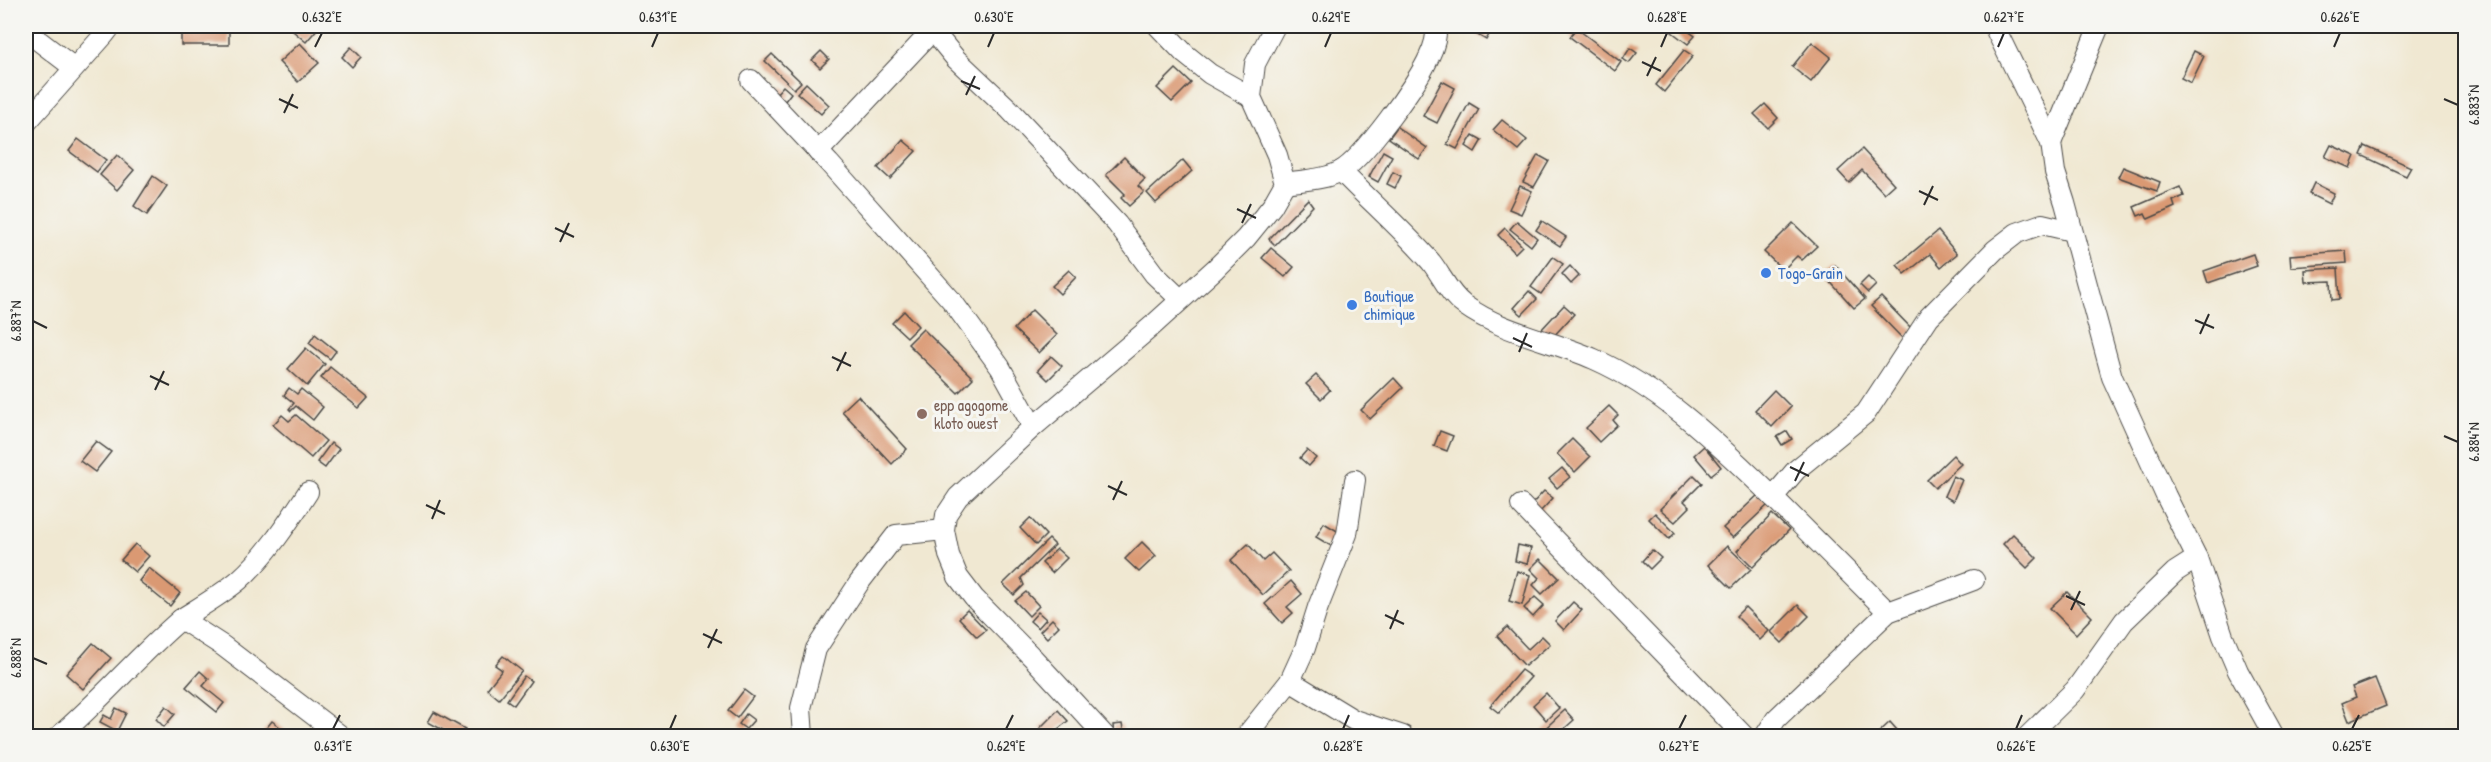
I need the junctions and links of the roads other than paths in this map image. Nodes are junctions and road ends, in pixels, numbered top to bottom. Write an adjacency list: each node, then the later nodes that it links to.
1 (111, 26): 9 (street)
2 (1158, 26): 11 (street)
3 (1275, 26): 11 (street)
4 (1436, 26): 15 (street)
5 (1994, 26): 13 (street)
6 (2099, 26): 13 (street)
7 (931, 27): 14 (street); 18 (street)
8 (26, 32): 9 (street)
9 (73, 68): 12 (street)
10 (751, 80): 14 (street)
11 (1251, 97): 16 (street)
12 (26, 123)
13 (2051, 143): 17 (street)
14 (818, 152): 19 (street)
15 (1341, 171): 16 (street); 22 (street)
16 (1285, 183): 18 (street)
17 (2072, 231): 22 (street); 25 (street)
18 (1180, 299): 19 (street)
19 (1033, 427): 24 (street)
20 (1355, 480): 29 (street)
21 (308, 492): 28 (street)
22 (1773, 497): 27 (street)
23 (1521, 505): 36 (street)
24 (944, 530): 32 (street); 33 (street)
25 (2197, 558): 38 (street); 39 (street)
26 (1974, 580): 27 (street)
27 (1888, 612): 37 (street)
28 (180, 619): 30 (street); 31 (street)
29 (1290, 681): 34 (street); 35 (street)
30 (59, 736)
31 (341, 736)
32 (803, 736)
33 (1105, 736)
34 (1246, 736)
35 (1403, 736)
36 (1744, 736)
37 (1765, 736)
38 (2028, 736)
39 (2274, 736)

